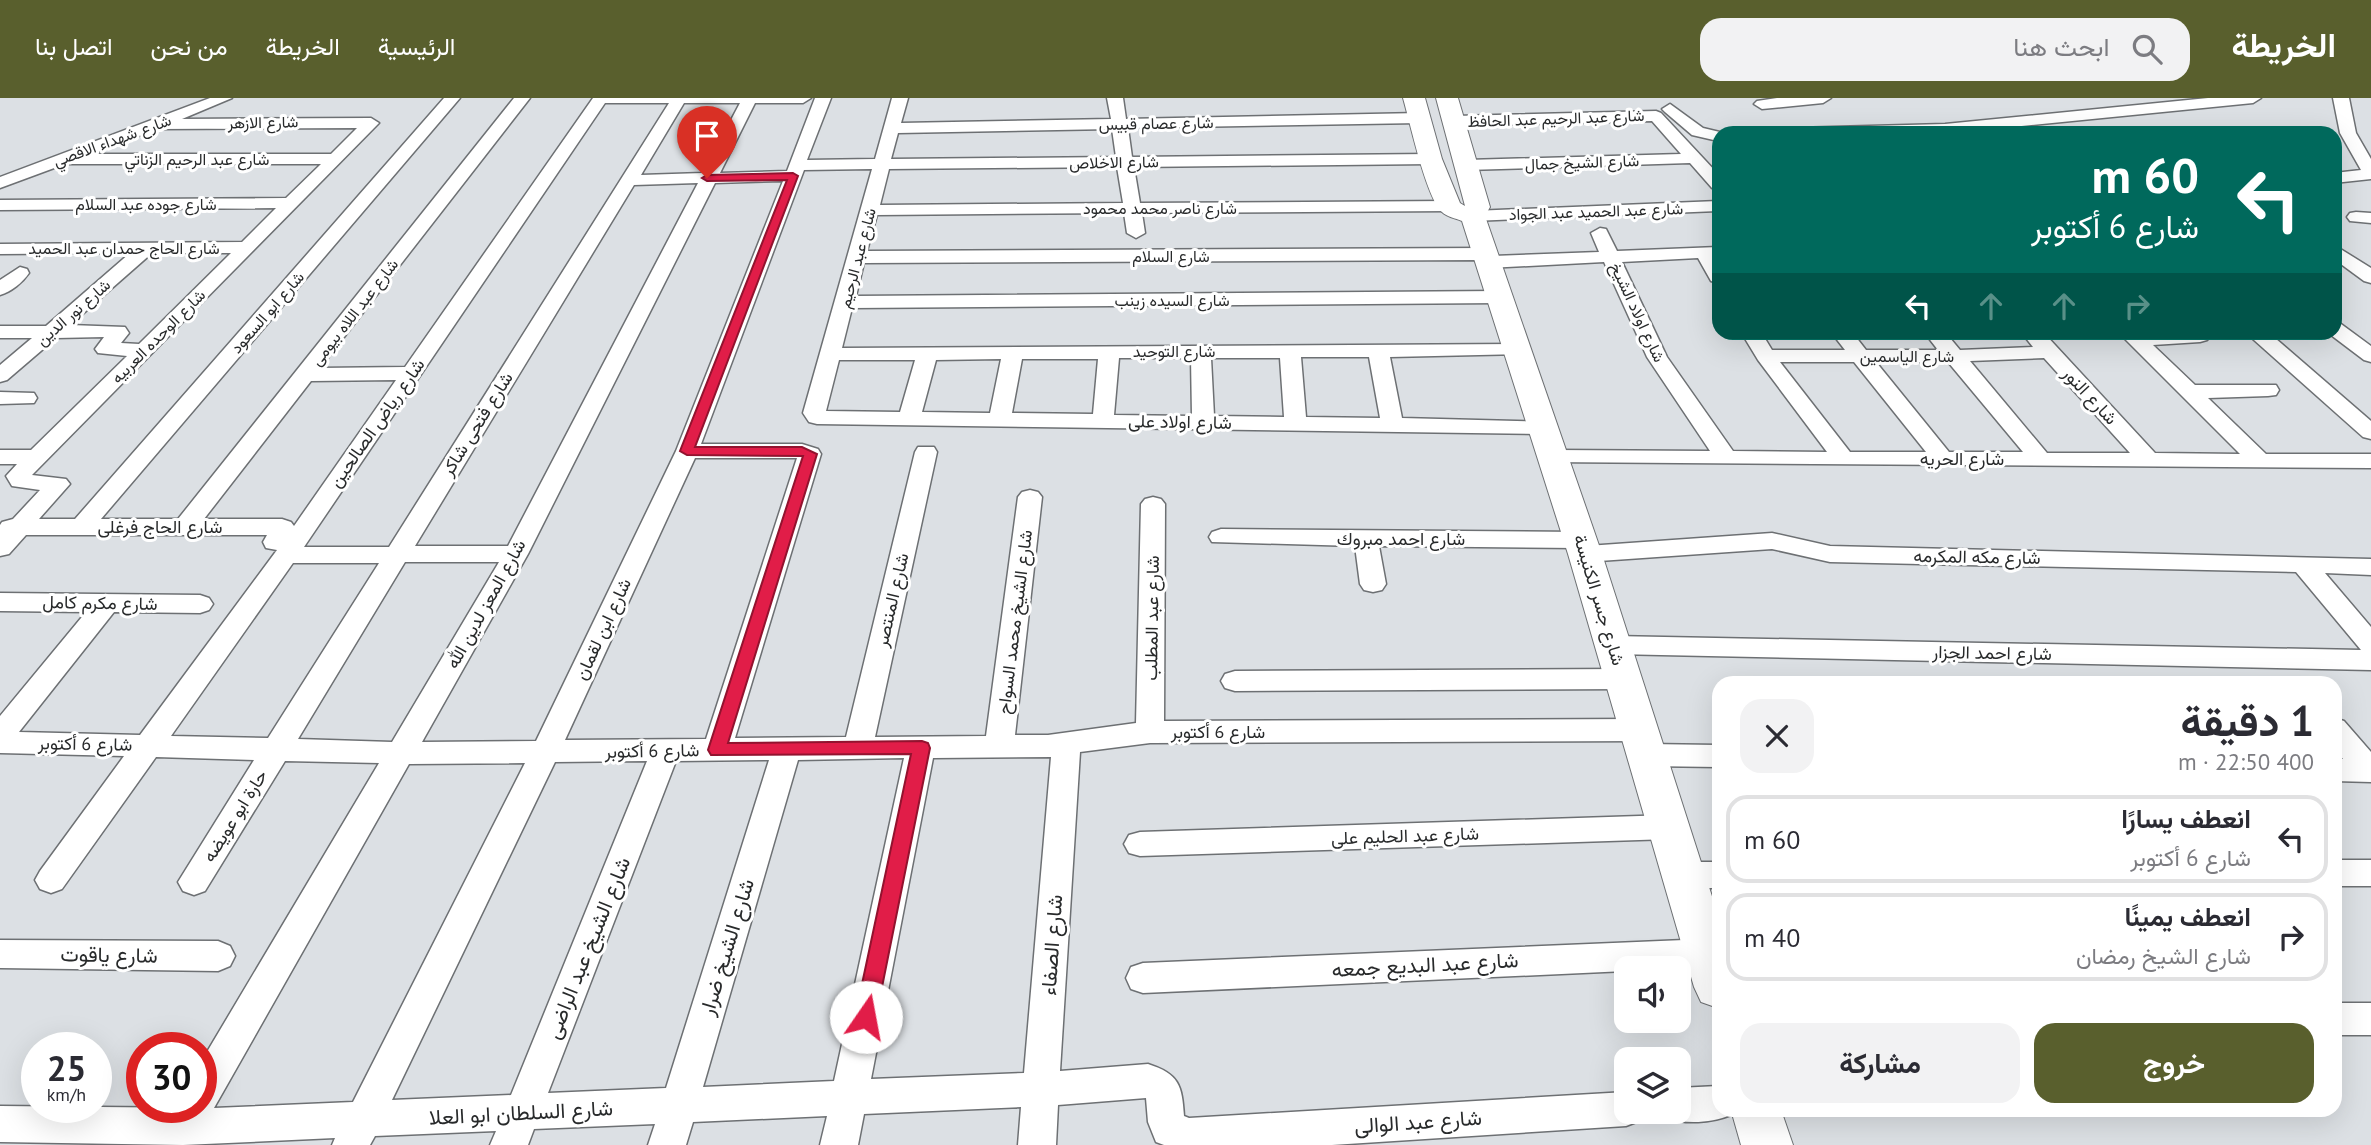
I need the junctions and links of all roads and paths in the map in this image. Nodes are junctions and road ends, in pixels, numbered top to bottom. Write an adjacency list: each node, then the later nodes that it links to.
1 (224, 98): 21 (street, شارع شهداء الاقصي)
2 (452, 98): 117 (street, شارع ابو السعود)
3 (522, 98): 89 (street, شارع عبد اللاه بيومى)
4 (603, 98): 5 (street); 88 (street, شارع رياض الصالحين)
5 (630, 98): 15 (street)
6 (803, 98): 16 (street)
7 (823, 98): 38 (street, شارع ابن لقمان)
8 (901, 98): 26 (street, شارع عبد الرحيم)
9 (1115, 98): 22 (street)
10 (1447, 98): 19 (main road, شارع جسر الكنيسة)
11 (1657, 98): 28 (street)
12 (1823, 98): 17 (street)
13 (2253, 98): 24 (street)
14 (2341, 98): 25 (street)
15 (679, 99): 16 (street); 42 (street, شارع فتحى شاكر)
16 (748, 100): 41 (street, شارع المعز لدين الله)
17 (1758, 101): 23 (street)
18 (1417, 108): 22 (street, شارع عصام قبيس); 31 (main road, شارع جسر الكنيسة)
19 (1455, 121): 34 (main road, شارع جسر الكنيسة); 35 (street, شارع عبد الرحيم عبد الحافظ)
20 (369, 122): 21 (street, شارع الازهر); 30 (street, شارع الوحده العربيه)
21 (157, 124): 29 (street, شارع شهداء الاقصي)
22 (1119, 124): 26 (street, شارع عصام قبيس); 32 (street)
23 (1788, 126)
24 (1975, 126)
25 (2341, 126)
26 (892, 128): 33 (street, شارع عبد الرحيم)
27 (2342, 135): 39 (street)
28 (1712, 136)
29 (60, 159): 30 (street, شارع عبد الرحيم الزناتي); 36 (street, شارع شهداء الاقصي)
30 (335, 159): 44 (street, شارع الوحده العربيه)
31 (1432, 159): 32 (street, شارع الاخلاص); 49 (main road, شارع جسر الكنيسة)
32 (1125, 162): 33 (street, شارع الاخلاص); 47 (street)
33 (883, 164): 38 (street, شارع الاخلاص); 48 (street, شارع عبد الرحيم)
34 (1467, 165): 35 (street, شارع الشيخ جمال); 49 (main road, شارع جسر الكنيسة)
35 (1707, 166)
36 (32, 170): 37 (street); 43 (street, شارع شهداء الاقصي)
37 (0, 171)
38 (795, 171): 41 (street, شارع الاخلاص); 104 (street, شارع ابن لقمان)
39 (2371, 173): 40 (street)
40 (2342, 176)
41 (707, 178): 42 (street, شارع الاخلاص); 125 (street, شارع المعز لدين الله)
42 (627, 180): 126 (street, شارع فتحى شاكر)
43 (0, 183)
44 (292, 203): 45 (street, شارع جوده عبد السلام); 53 (street, شارع الوحده العربيه)
45 (0, 205)
46 (1712, 206): 49 (street, شارع عبد الحميد عبد الجواد)
47 (1132, 208): 48 (street, شارع ناصر محمد محمود); 49 (street, شارع ناصر محمد محمود); 50 (street)
48 (871, 209): 58 (street, شارع عبد الرحيم)
49 (1461, 211): 59 (main road, شارع جسر الكنيسة)
50 (1136, 233)
51 (1600, 233): 56 (street, شارع اولاد الشيخ)
52 (147, 247): 53 (street, شارع الحاج حمدان عبد الحميد); 54 (street, شارع الحاج حمدان عبد الحميد); 65 (street, شارع نور الدين)
53 (248, 247): 75 (street, شارع الوحده العربيه)
54 (0, 249)
55 (1711, 252): 56 (street, شارع السلام)
56 (1612, 256): 59 (street, شارع السلام); 108 (street, شارع اولاد الشيخ)
57 (2342, 256): 61 (street)
58 (858, 257): 59 (street, شارع السلام); 64 (street, شارع عبد الرحيم)
59 (1486, 258): 63 (main road, شارع جسر الكنيسة)
60 (20, 273): 62 (street)
61 (2371, 277)
62 (0, 289)
63 (1499, 297): 64 (street, شارع السيده زينب); 74 (main road, شارع جسر الكنيسة)
64 (845, 302): 83 (street, شارع عبد الرحيم)
65 (51, 331): 66 (street); 75 (street); 90 (street, شارع نور الدين)
66 (0, 332)
67 (2342, 334): 87 (street)
68 (1756, 340): 84 (street)
69 (1847, 340): 85 (street)
70 (1940, 340): 86 (street)
71 (2038, 340): 81 (street, شارع النور)
72 (2136, 340): 92 (street)
73 (2264, 340): 102 (street)
74 (1517, 349): 76 (street, شارع التوحيد); 103 (main road, شارع جسر الكنيسة)
75 (145, 350): 107 (street, شارع الوحده العربيه)
76 (1378, 350): 78 (street, شارع التوحيد); 101 (street)
77 (1201, 351): 78 (street, شارع التوحيد); 80 (street, شارع التوحيد); 99 (street)
78 (1290, 351): 100 (street)
79 (1013, 352): 80 (street, شارع التوحيد); 82 (street, شارع التوحيد); 97 (street)
80 (1109, 352): 98 (street)
81 (2049, 352): 86 (street, شارع الياسمين); 112 (street, شارع النور)
82 (927, 353): 83 (street, شارع التوحيد); 96 (street)
83 (832, 354): 95 (street, شارع عبد الرحيم)
84 (1765, 356): 85 (street, شارع الياسمين); 109 (street)
85 (1860, 356): 86 (street, شارع الياسمين); 110 (street)
86 (1953, 356): 111 (street)
87 (2371, 356)
88 (411, 373): 89 (street); 124 (street, شارع رياض الصالحين)
89 (305, 374): 119 (street, شارع عبد اللاه بيومى)
90 (0, 376)
91 (2269, 390): 92 (street)
92 (2190, 393): 113 (street)
93 (0, 398): 94 (street)
94 (26, 398)
95 (817, 417): 96 (street, شارع اولاد على)
96 (909, 419): 97 (street, شارع اولاد على)
97 (1000, 420): 98 (street, شارع اولاد على)
98 (1103, 421): 99 (street, شارع اولاد على)
99 (1203, 423): 100 (street, شارع اولاد على)
100 (1296, 424): 101 (street, شارع اولاد على)
101 (1392, 425): 103 (street, شارع اولاد على)
102 (2371, 432)
103 (1549, 442): 108 (street, شارع الحريه); 122 (main road, شارع جسر الكنيسة)
104 (687, 451): 153 (street); 154 (street, شارع ابن لقمان)
105 (926, 452): 148 (street, شارع المنتصر)
106 (0, 457): 107 (street)
107 (37, 457): 118 (street, شارع الوحده العربيه)
108 (1726, 458): 109 (street, شارع الحريه)
109 (1844, 459): 110 (street, شارع الحريه)
110 (1943, 459): 111 (street, شارع الحريه)
111 (2041, 460): 112 (street, شارع الحريه)
112 (2150, 460): 113 (street, شارع الحريه)
113 (2261, 461): 114 (street, شارع الحريه)
114 (2371, 461)
115 (1031, 497): 147 (street, شارع الشيخ محمد السواح)
116 (1153, 504): 140 (street, شارع عبد المطلب)
117 (82, 526): 118 (street, شارع الحاج فرغلى); 119 (street, شارع الحاج فرغلى)
118 (10, 527): 123 (street)
119 (185, 527): 124 (street, شارع الحاج فرغلى)
120 (1222, 537): 121 (street, شارع احمد مبروك)
121 (1366, 539): 122 (street, شارع احمد مبروك); 129 (street)
122 (1583, 547): 127 (street, شارع مكه المكرمه); 133 (main road, شارع جسر الكنيسة)
123 (0, 548)
124 (291, 549): 126 (street); 146 (street, شارع رياض الصالحين)
125 (516, 554): 126 (street); 155 (street, شارع المعز لدين الله)
126 (396, 555): 150 (street, شارع فتحى شاكر)
127 (2303, 564): 128 (street, شارع مكه المكرمه); 134 (street)
128 (2371, 568)
129 (1373, 584)
130 (0, 602): 131 (street, شارع مكرم كامل)
131 (107, 603): 132 (street, شارع مكرم كامل); 141 (street)
132 (200, 604)
133 (1613, 645): 135 (street, شارع احمد الجزار); 138 (main road, شارع جسر الكنيسة)
134 (2371, 645)
135 (2278, 659): 136 (street, شارع احمد الجزار); 137 (street)
136 (2371, 660)
137 (2293, 676)
138 (1624, 679): 139 (street); 144 (main road, شارع جسر الكنيسة)
139 (1235, 681)
140 (1150, 732): 144 (street, شارع 6 أكتوبر); 145 (street, شارع 6 أكتوبر)
141 (0, 736)
142 (2342, 738): 158 (street)
143 (0, 742): 146 (street, شارع 6 أكتوبر)
144 (1643, 742): 156 (street, شارع 6 أكتوبر); 159 (main road, شارع جسر الكنيسة)
145 (1066, 744): 147 (street, شارع 6 أكتوبر); 174 (street, شارع الصفاء)
146 (149, 745): 150 (street, شارع 6 أكتوبر); 164 (street, شارع رياض الصالحين)
147 (999, 747): 149 (street, شارع 6 أكتوبر)
148 (858, 748): 149 (street, شارع 6 أكتوبر); 151 (street, شارع 6 أكتوبر)
149 (922, 748): 175 (street)
150 (276, 749): 155 (street, شارع 6 أكتوبر); 165 (street, حارة ابو عويضه)
151 (787, 749): 153 (street, شارع 6 أكتوبر); 178 (street, شارع الشيخ ضرار)
152 (666, 750): 153 (street, شارع 6 أكتوبر); 154 (street, شارع 6 أكتوبر); 184 (street, شارع الشيخ عبد الراضى)
153 (717, 750)
154 (545, 752): 155 (street, شارع 6 أكتوبر); 185 (street, شارع ابن لقمان)
155 (401, 753): 173 (street, شارع المعز لدين الله)
156 (1712, 755)
157 (2342, 770): 158 (street)
158 (2370, 771)
159 (1670, 827): 160 (street, شارع عبد الحليم على); 163 (main road, شارع جسر الكنيسة)
160 (1140, 844)
161 (2342, 873): 162 (street)
162 (2371, 873)
163 (1701, 875): 166 (main road, شارع جسر الكنيسة)
164 (51, 880)
165 (194, 882)
166 (1708, 953): 169 (main road, شارع جسر الكنيسة); 170 (street, شارع عبد البديع جمعه)
167 (0, 954): 168 (street, شارع ياقوت)
168 (218, 956)
169 (1712, 967)
170 (1143, 978)
171 (2342, 1019): 172 (street)
172 (2371, 1019)
173 (217, 1069)
174 (1041, 1089): 175 (street, شارع السلطان ابو العلا); 179 (street, شارع عبد الوالى); 188 (street, شارع الصفاء)
175 (849, 1098): 178 (street, شارع السلطان ابو العلا); 187 (street)
176 (1712, 1103): 177 (street)
177 (1691, 1104)
178 (679, 1106): 184 (street, شارع السلطان ابو العلا); 186 (street, شارع الشيخ ضرار)
179 (1614, 1110)
180 (1758, 1117): 189 (main road)
181 (126, 1121): 183 (street, شارع السلطان ابو العلا)
182 (217, 1121): 185 (street, شارع السلطان ابو العلا)
183 (0, 1124)
184 (516, 1129): 185 (street, شارع السلطان ابو العلا)
185 (357, 1132)
186 (667, 1145)
187 (839, 1145)
188 (1037, 1145)
189 (1767, 1145)

